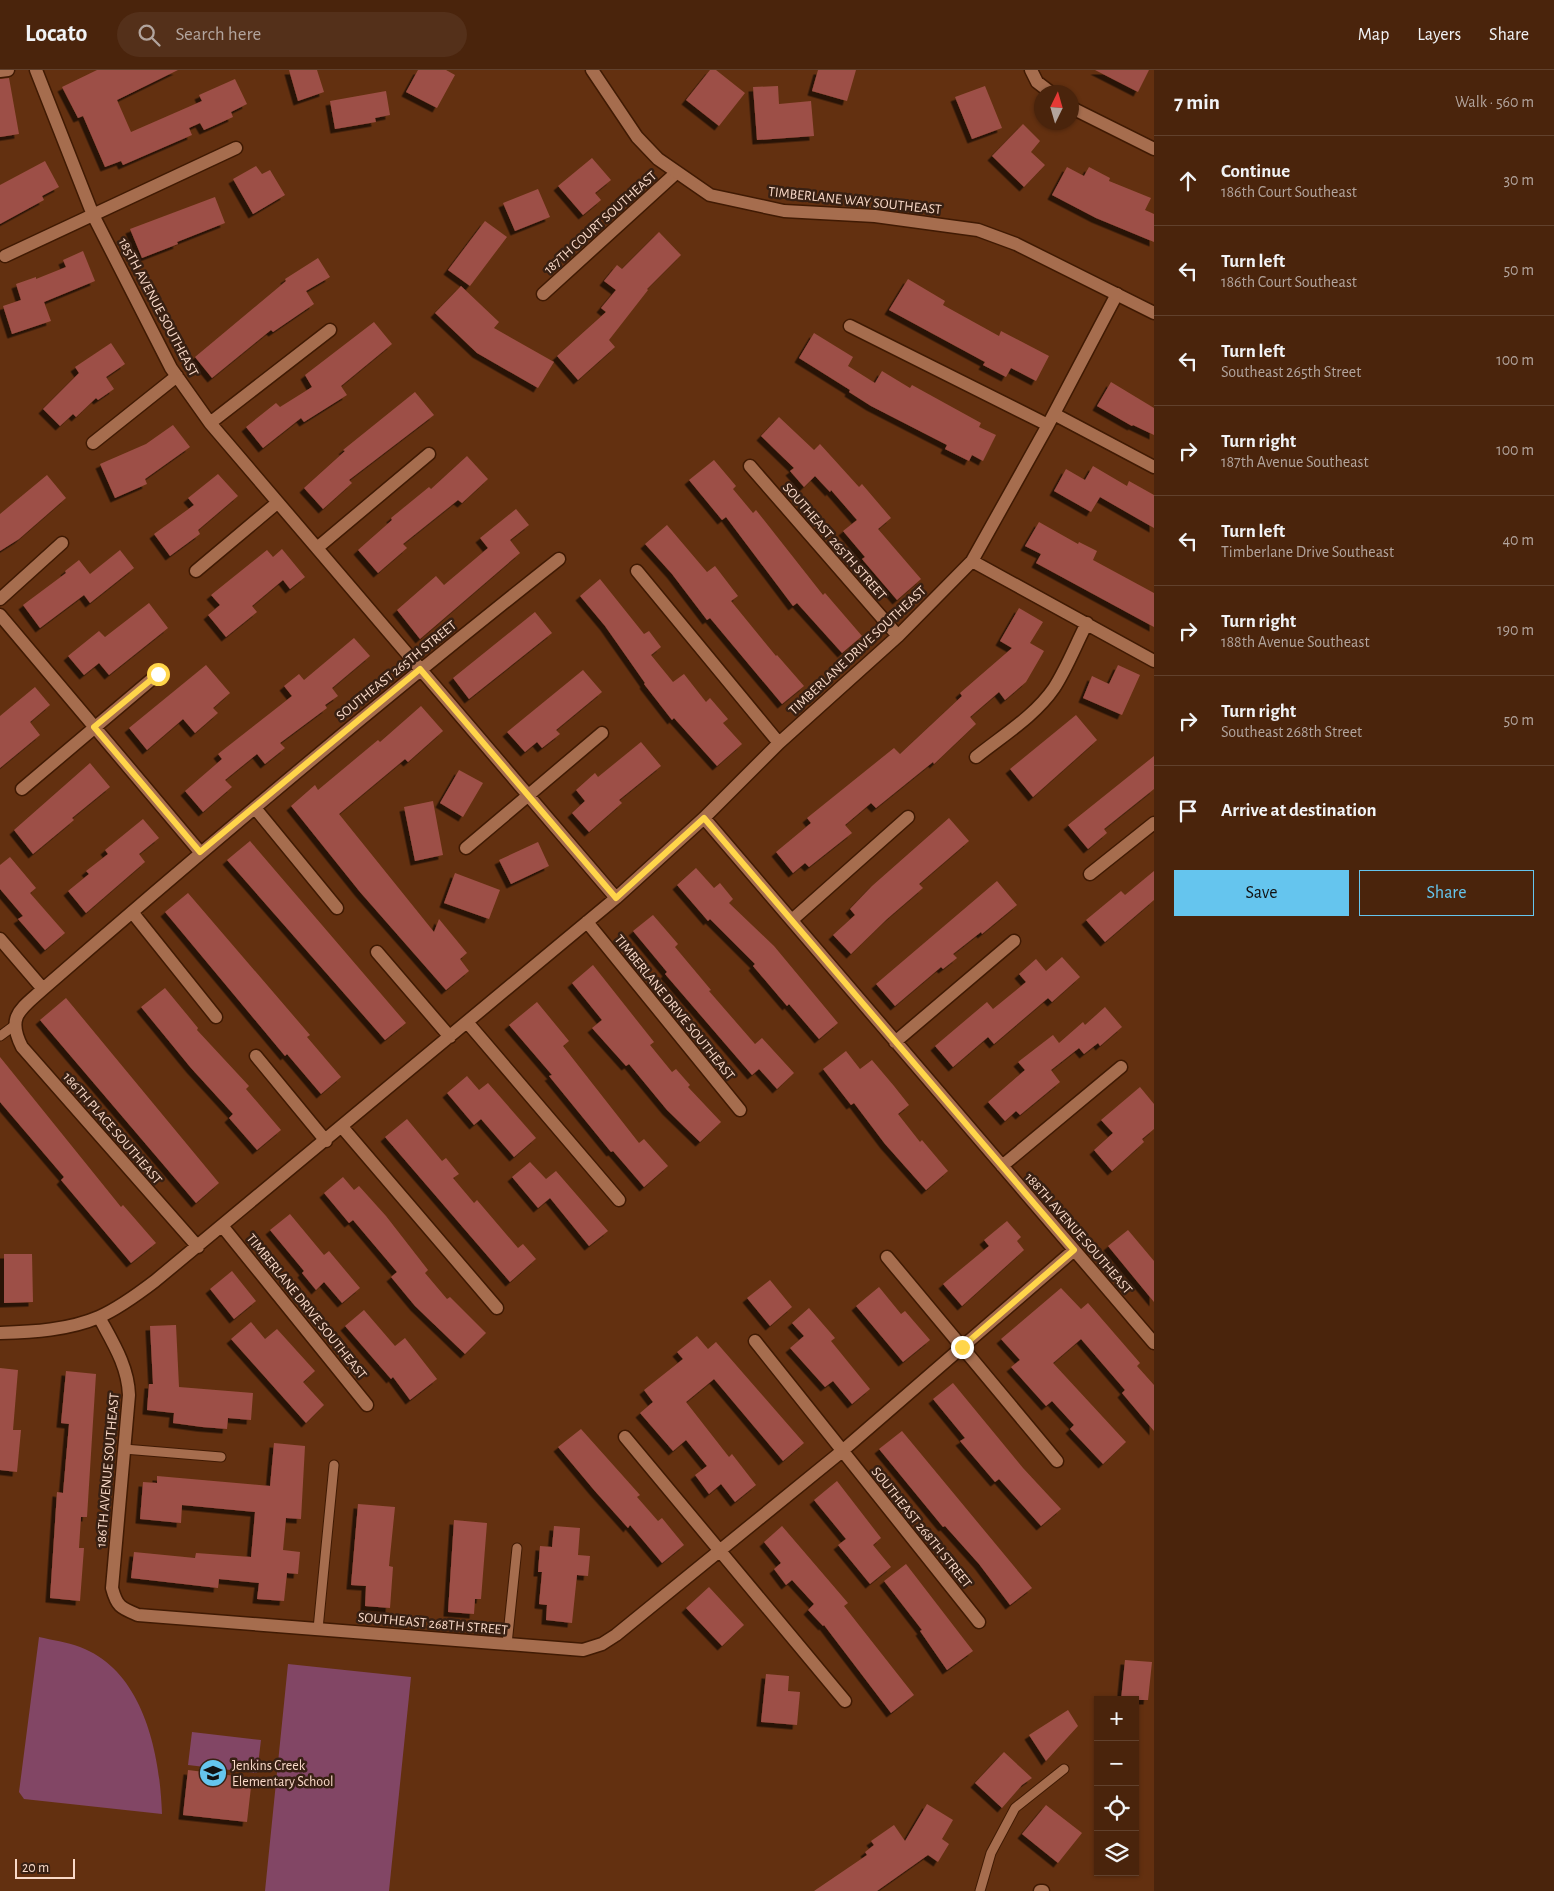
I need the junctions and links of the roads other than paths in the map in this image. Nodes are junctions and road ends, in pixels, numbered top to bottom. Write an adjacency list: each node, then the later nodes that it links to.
1 (8, 70): 5 (street)
2 (36, 70): 11 (street, 185TH AVENUE SOUTHEAST)
3 (592, 70): 10 (street, TIMBERLANE WAY SOUTHEAST)
4 (1031, 70): 6 (street)
5 (0, 71)
6 (1041, 85)
7 (1079, 112): 9 (street)
8 (236, 148): 11 (street)
9 (1154, 149)
10 (676, 173): 13 (street, 187TH COURT SOUTHEAST); 14 (street, TIMBERLANE WAY SOUTHEAST)
11 (93, 216): 12 (street); 18 (street, 185TH AVENUE SOUTHEAST)
12 (5, 256)
13 (544, 294)
14 (1117, 294): 15 (street, TIMBERLANE WAY SOUTHEAST); 19 (street, TIMBERLANE DRIVE SOUTHEAST)
15 (1154, 313)
16 (850, 326): 19 (street)
17 (330, 330): 20 (street)
18 (177, 376): 20 (street, 185TH AVENUE SOUTHEAST); 21 (street)
19 (1051, 420): 24 (street); 29 (street, TIMBERLANE DRIVE SOUTHEAST)
20 (210, 423): 25 (street, 185TH AVENUE SOUTHEAST)
21 (94, 443)
22 (429, 454): 27 (street)
23 (750, 466): 35 (street, SOUTHEAST 265TH STREET)
24 (1154, 467)
25 (278, 503): 27 (street, 185TH AVENUE SOUTHEAST); 30 (street)
26 (62, 543): 32 (street)
27 (317, 548): 37 (street, 185TH AVENUE SOUTHEAST)
28 (559, 559): 37 (street, SOUTHEAST 265TH STREET)
29 (972, 561): 34 (street); 35 (street, TIMBERLANE DRIVE SOUTHEAST)
30 (196, 571)
31 (637, 571): 41 (street)
32 (0, 599)
33 (0, 615): 39 (street)
34 (1087, 623): 36 (street); 42 (street)
35 (898, 636): 41 (street, TIMBERLANE DRIVE SOUTHEAST)
36 (1154, 661)
37 (420, 669): 44 (street, 185TH AVENUE SOUTHEAST); 45 (street, SOUTHEAST 265TH STREET)
38 (158, 674): 39 (street)
39 (94, 727): 43 (street); 50 (street)
40 (602, 733): 44 (street)
41 (779, 743): 47 (street, TIMBERLANE DRIVE SOUTHEAST)
42 (976, 757)
43 (22, 789)
44 (528, 796): 49 (street); 52 (street, 185TH AVENUE SOUTHEAST)
45 (255, 808): 50 (street, SOUTHEAST 265TH STREET); 53 (street)
46 (908, 817): 55 (street)
47 (704, 818): 52 (street, TIMBERLANE DRIVE SOUTHEAST); 55 (street, 188TH AVENUE SOUTHEAST)
48 (1154, 823): 51 (street)
49 (466, 848)
50 (200, 852): 54 (street, SOUTHEAST 265TH STREET)
51 (1090, 874)
52 (616, 898): 56 (street, TIMBERLANE DRIVE SOUTHEAST)
53 (337, 908)
54 (132, 912): 60 (street, SOUTHEAST 265TH STREET); 61 (street)
55 (792, 920): 66 (street, 188TH AVENUE SOUTHEAST)
56 (588, 922): 62 (street, TIMBERLANE DRIVE SOUTHEAST); 69 (street, TIMBERLANE DRIVE SOUTHEAST)
57 (0, 939): 60 (street)
58 (1014, 941): 66 (street)
59 (377, 952): 65 (street)
60 (43, 989): 63 (street, SOUTHEAST 265TH STREET)
61 (216, 1017)
62 (467, 1022): 65 (street, TIMBERLANE DRIVE SOUTHEAST); 73 (street)
63 (15, 1024): 64 (lane); 75 (street, 186TH PLACE SOUTHEAST)
64 (0, 1036)
65 (450, 1037): 70 (street, TIMBERLANE DRIVE SOUTHEAST)
66 (895, 1042): 72 (street, 188TH AVENUE SOUTHEAST)
67 (256, 1056): 71 (street)
68 (1121, 1067): 72 (street)
69 (740, 1110)
70 (342, 1128): 71 (street, TIMBERLANE DRIVE SOUTHEAST); 78 (street)
71 (326, 1141): 74 (street, TIMBERLANE DRIVE SOUTHEAST)
72 (1002, 1166): 76 (street, 188TH AVENUE SOUTHEAST)
73 (618, 1200)
74 (222, 1227): 75 (street, TIMBERLANE DRIVE SOUTHEAST); 84 (street, TIMBERLANE DRIVE SOUTHEAST)
75 (198, 1247): 79 (street, TIMBERLANE DRIVE SOUTHEAST)
76 (1074, 1250): 82 (street, 188TH AVENUE SOUTHEAST); 83 (street, SOUTHEAST 268TH STREET)
77 (887, 1258): 83 (street)
78 (497, 1308)
79 (100, 1317): 80 (street, TIMBERLANE DRIVE SOUTHEAST); 86 (street, 186TH AVENUE SOUTHEAST)
80 (0, 1333)
81 (755, 1341): 87 (street, SOUTHEAST 268TH STREET)
82 (1154, 1343)
83 (962, 1347): 87 (street, SOUTHEAST 268TH STREET); 89 (street)
84 (367, 1405)
85 (625, 1438): 92 (street)
86 (124, 1449): 88 (lane); 93 (street, 186TH AVENUE SOUTHEAST)
87 (841, 1452): 92 (street, SOUTHEAST 268TH STREET); 94 (street, SOUTHEAST 268TH STREET)
88 (221, 1457)
89 (1057, 1461)
90 (334, 1465): 95 (lane)
91 (517, 1548): 96 (lane)
92 (719, 1550): 96 (street, SOUTHEAST 268TH STREET); 97 (street)
93 (115, 1602): 95 (street, SOUTHEAST 268TH STREET)
94 (979, 1622)
95 (318, 1629): 96 (street, SOUTHEAST 268TH STREET)
96 (507, 1644)
97 (845, 1701)
98 (1064, 1769): 99 (lane)
99 (980, 1891)

